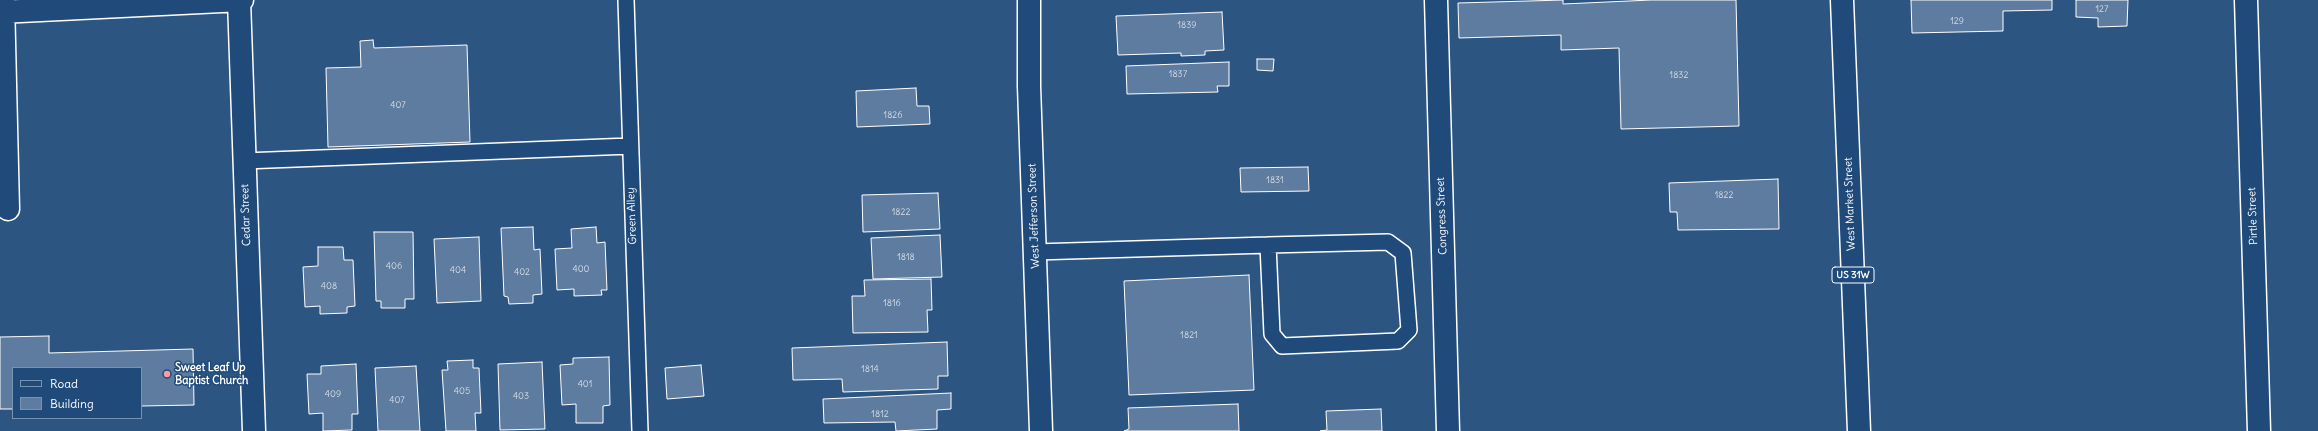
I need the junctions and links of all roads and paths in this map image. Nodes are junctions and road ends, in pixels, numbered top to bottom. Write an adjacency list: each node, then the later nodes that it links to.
1 (239, 0): 2 (street); 8 (street); 10 (street, Cedar Street)
2 (242, 0)
3 (626, 0): 9 (lane, Green Alley)
4 (1029, 0): 13 (street, West Jefferson Street)
5 (1436, 0): 17 (street, Congress Street)
6 (1842, 0): 18 (street, West Market Street / US 31W)
7 (2246, 0): 19 (street, Pirtle Street)
8 (2, 8): 11 (street)
9 (630, 146): 10 (lane); 15 (lane, Green Alley)
10 (244, 161): 14 (street, Cedar Street)
11 (8, 210)
12 (1268, 245): 12 (lane); 13 (lane)
13 (1035, 252): 16 (street, West Jefferson Street)
14 (254, 431)
15 (640, 431)
16 (1041, 431)
17 (1448, 431)
18 (1859, 431)
19 (2259, 431)

